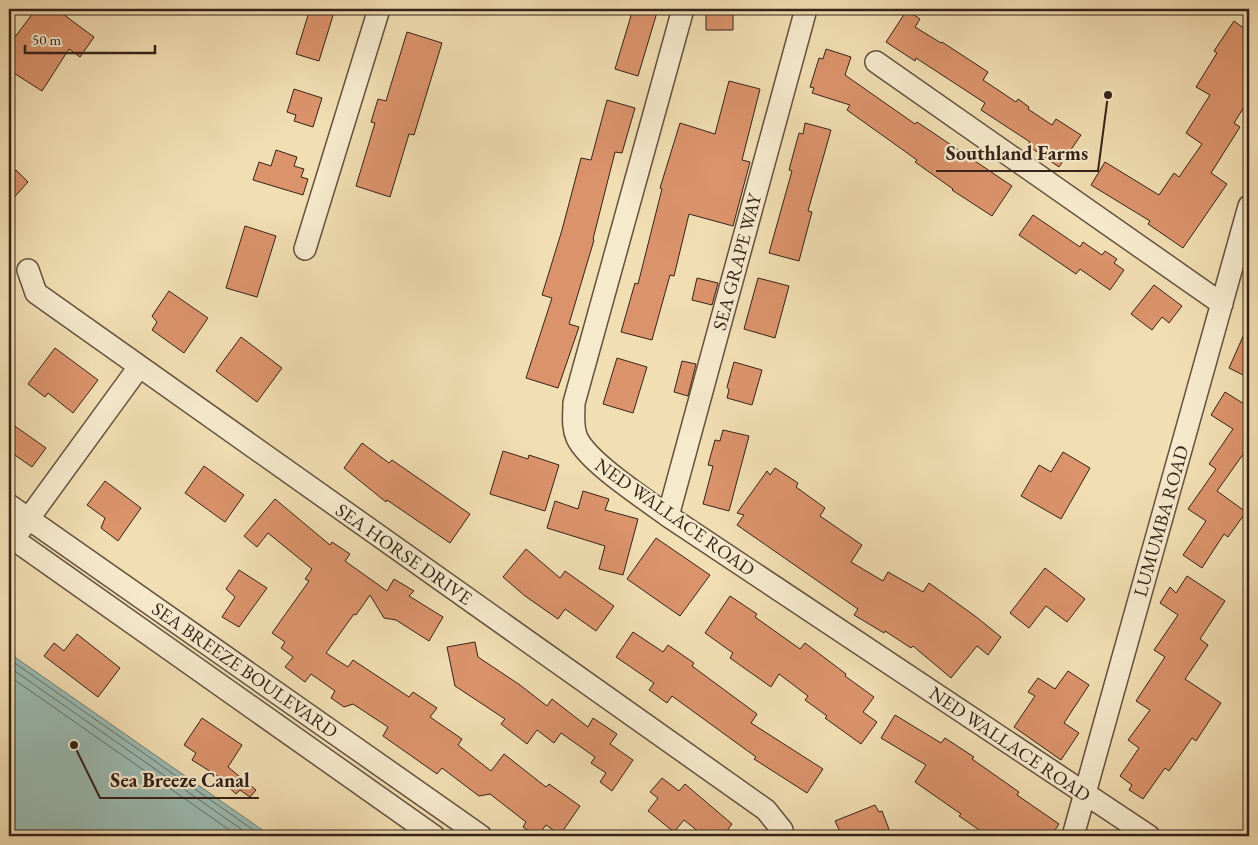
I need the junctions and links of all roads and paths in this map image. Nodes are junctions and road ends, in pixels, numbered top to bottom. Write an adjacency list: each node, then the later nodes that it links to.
1 (379, 9): 6 (street)
2 (682, 9): 11 (street, NED WALLACE ROAD)
3 (806, 9): 11 (street, SEA GRAPE WAY)
4 (876, 62): 8 (street)
5 (1249, 206): 8 (street, LUMUMBA ROAD)
6 (306, 249)
7 (28, 270): 9 (street, SEA HORSE DRIVE)
8 (1222, 304): 14 (street, LUMUMBA ROAD)
9 (139, 367): 12 (street); 17 (street, SEA HORSE DRIVE)
10 (9, 505): 12 (street, SEA BREEZE BOULEVARD)
11 (668, 516): 14 (street, NED WALLACE ROAD)
12 (28, 518): 13 (street); 16 (street, SEA BREEZE BOULEVARD)
13 (11, 538): 15 (street, SEA BREEZE BOULEVARD)
14 (1085, 794): 18 (street, LUMUMBA ROAD); 19 (street, NED WALLACE ROAD)
15 (434, 836)
16 (481, 836)
17 (783, 836)
18 (1073, 836)
19 (1149, 836)

